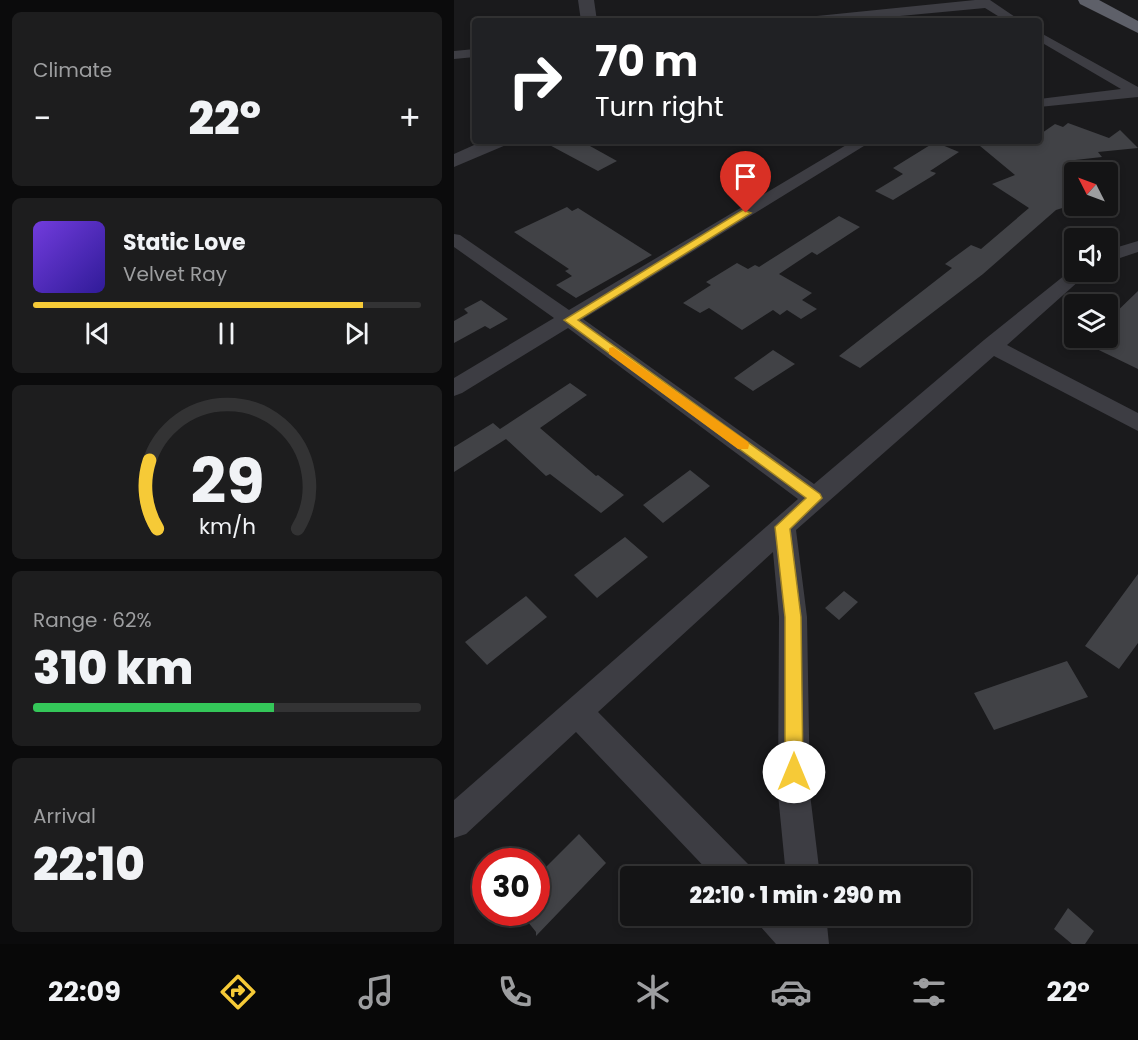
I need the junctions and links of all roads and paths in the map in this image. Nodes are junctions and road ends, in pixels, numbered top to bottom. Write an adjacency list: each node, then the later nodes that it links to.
1 (586, 0): 4 (street)
2 (1086, 0): 7 (highway)
3 (984, 2): 5 (street); 6 (street)
4 (589, 18)
5 (835, 18)
6 (1010, 18)
7 (1138, 28)
8 (1042, 38): 11 (street)
9 (472, 53): 10 (street)
10 (454, 55)
11 (1137, 93): 12 (street)
12 (1042, 103)
13 (492, 144): 15 (street)
14 (859, 144): 20 (street)
15 (454, 161)
16 (454, 239): 20 (street)
17 (1138, 246): 18 (street)
18 (1118, 253)
19 (1067, 282): 21 (street)
20 (570, 320): 22 (street); 24 (street)
21 (991, 345): 23 (street); 24 (street)
22 (454, 388)
23 (1138, 423)
24 (815, 498): 25 (street)
25 (783, 527): 26 (street); 29 (street)
26 (577, 712): 27 (street); 28 (street)
27 (454, 822)
28 (726, 866)
29 (802, 866)
30 (784, 926): 32 (street)
31 (809, 926): 33 (street)
32 (801, 944)
33 (811, 944)

